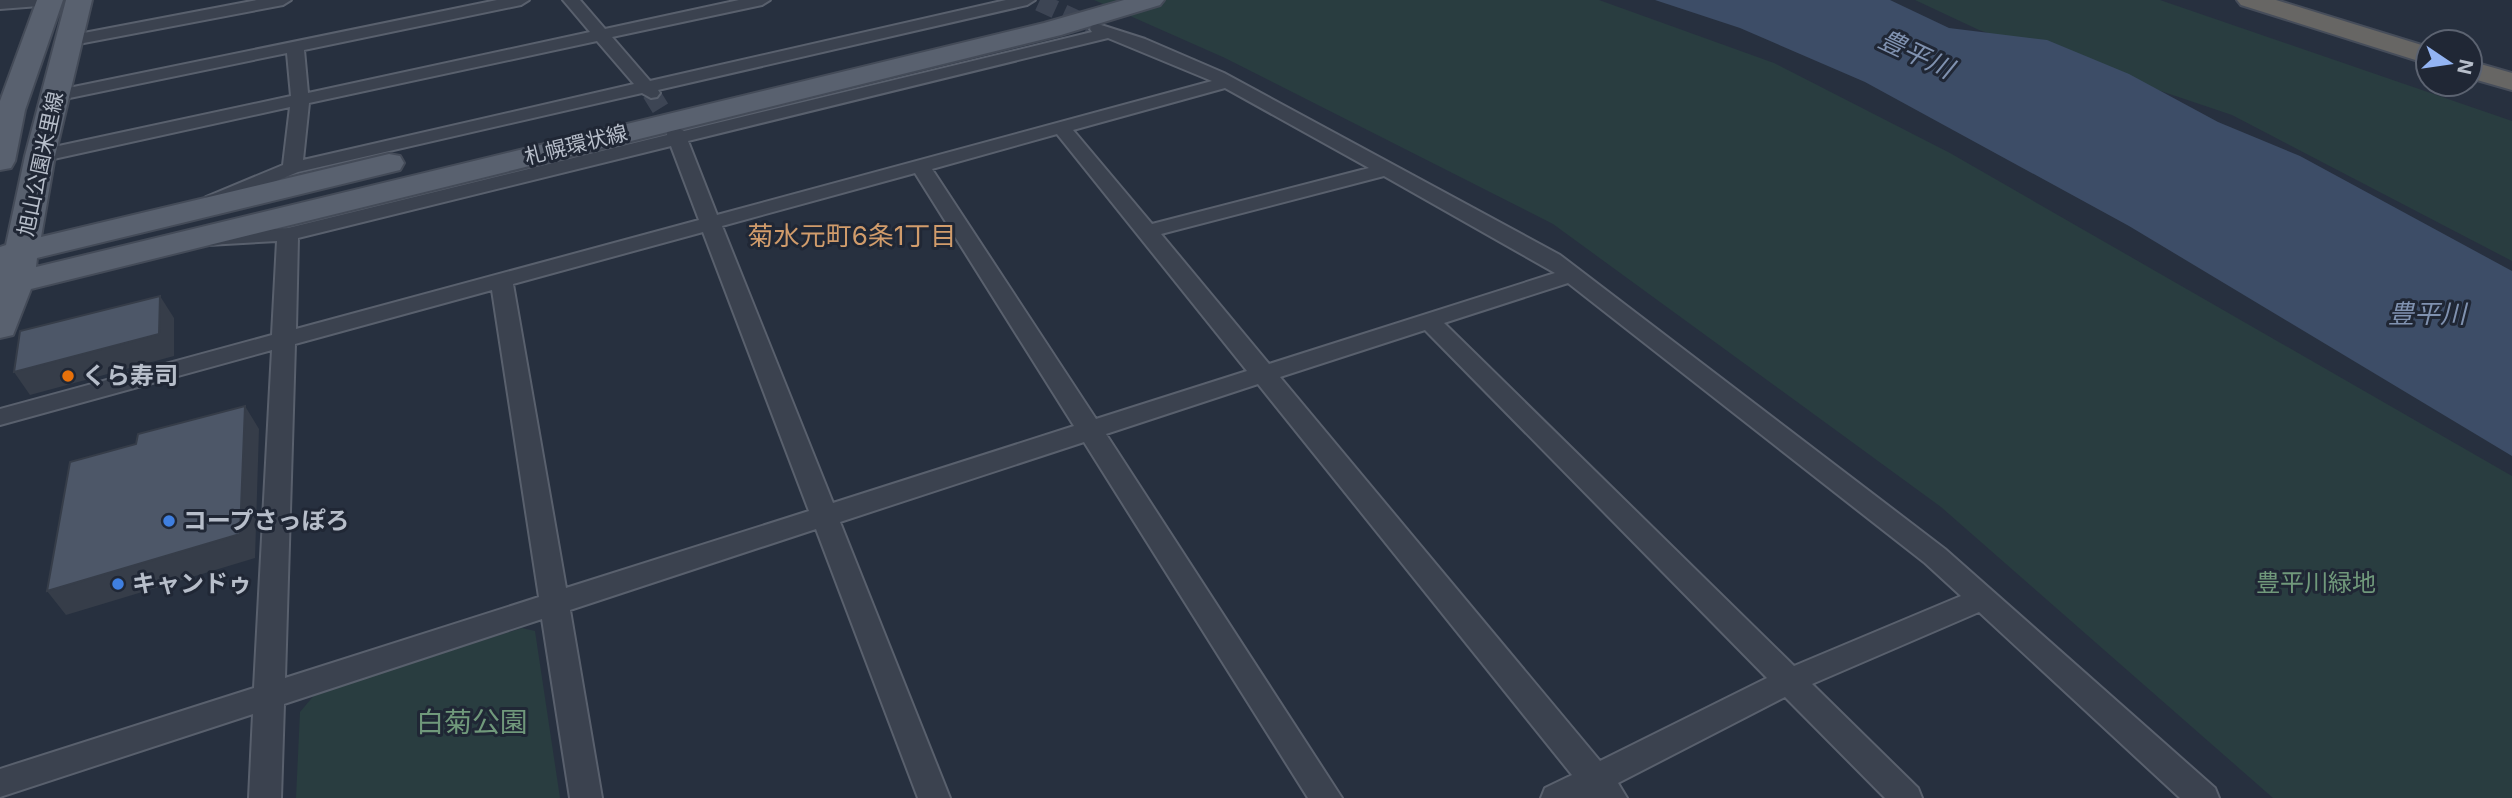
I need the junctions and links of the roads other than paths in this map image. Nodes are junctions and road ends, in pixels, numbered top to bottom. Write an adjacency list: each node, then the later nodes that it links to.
1 (51, 0): 12 (street); 26 (main road, 旭山公園米里線)
2 (79, 0): 14 (main road, 旭山公園米里線)
3 (283, 0): 11 (street)
4 (520, 0): 15 (street)
5 (571, 0): 13 (street)
6 (762, 0): 13 (street)
7 (1083, 0): 30 (main road, 札幌環状線)
8 (1151, 0): 34 (main road, 札幌環状線)
9 (2250, 0): 16 (highway)
10 (1034, 1): 20 (street)
11 (252, 3): 14 (street)
12 (0, 4)
13 (602, 34): 20 (street); 22 (street)
14 (68, 41): 21 (main road, 旭山公園米里線)
15 (295, 47): 21 (street); 22 (street)
16 (2414, 52)
17 (2484, 73): 19 (highway)
18 (1227, 82): 23 (street); 24 (street); 29 (street)
19 (2512, 82)
20 (649, 90): 28 (street)
21 (55, 96): 25 (main road, 旭山公園米里線)
22 (300, 100): 25 (street); 28 (street)
23 (1061, 127): 27 (street); 32 (street)
24 (676, 135): 31 (street); 33 (street)
25 (40, 156): 35 (main road, 旭山公園米里線)
26 (0, 161)
27 (920, 165): 31 (street); 43 (street)
28 (292, 168): 30 (street)
29 (1388, 169): 32 (street); 36 (street)
30 (197, 208): 35 (main road, 札幌環状線)
31 (711, 221): 37 (street); 44 (street)
32 (1149, 230): 41 (street)
33 (288, 234): 34 (street); 40 (street)
34 (178, 241): 35 (main road, 札幌環状線)
35 (10, 269): 39 (main road, 旭山公園米里線)
36 (1570, 275): 38 (street); 45 (street)
37 (501, 279): 40 (street); 46 (street)
38 (1430, 322): 41 (street); 47 (street)
39 (0, 327)
40 (284, 338): 42 (street); 48 (street)
41 (1264, 374): 43 (street); 50 (street)
42 (0, 417)
43 (1088, 431): 44 (street); 54 (street)
44 (824, 515): 46 (street); 53 (street)
45 (1982, 599): 47 (street); 57 (street)
46 (555, 603): 48 (street); 52 (street)
47 (1787, 682): 50 (street); 56 (street)
48 (270, 694): 49 (street); 51 (street)
49 (0, 783)
50 (1604, 789): 55 (street)
51 (265, 798)
52 (586, 798)
53 (934, 798)
54 (1326, 798)
55 (1557, 798)
56 (1906, 798)
57 (2203, 798)

